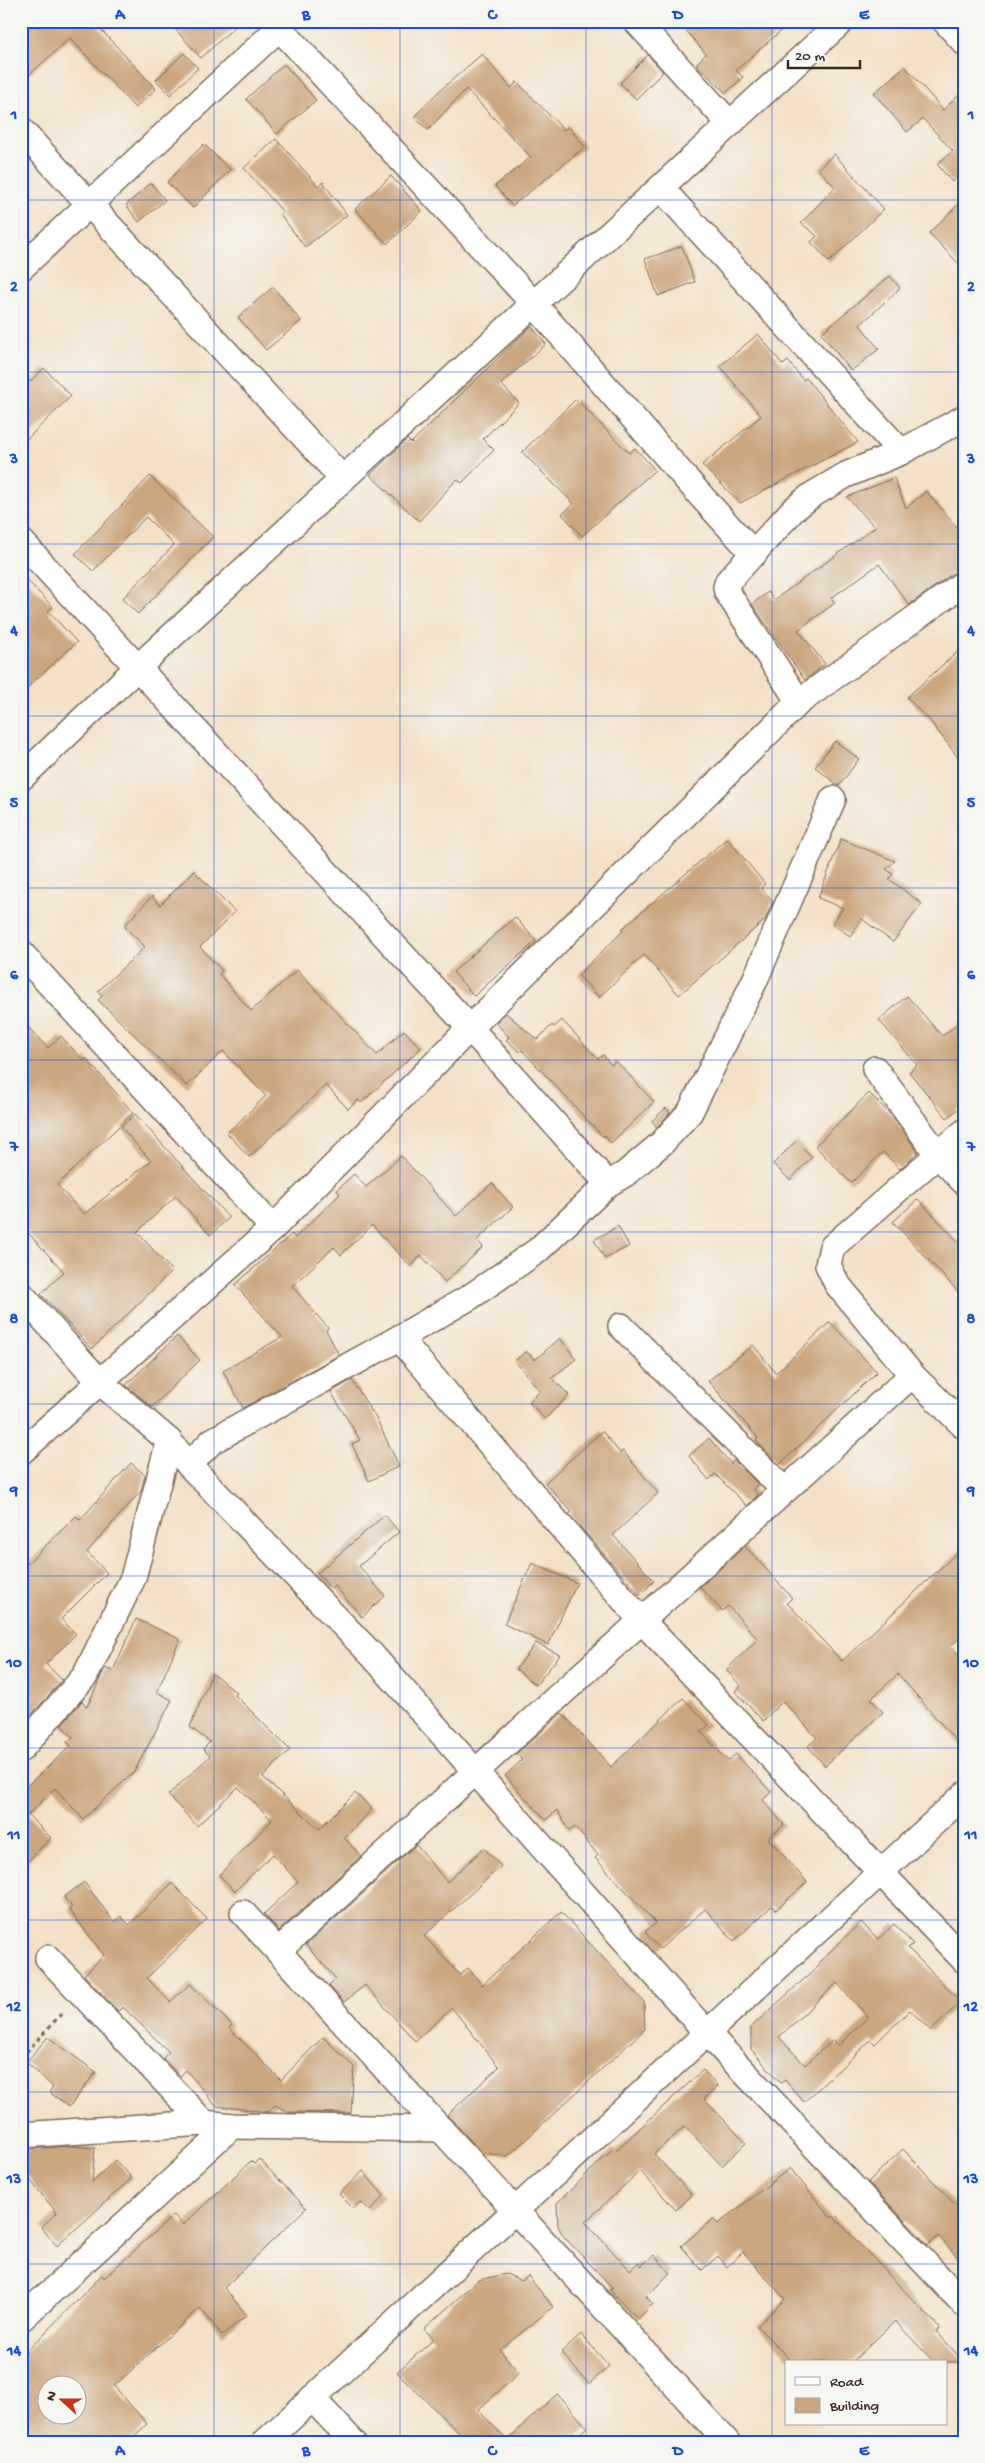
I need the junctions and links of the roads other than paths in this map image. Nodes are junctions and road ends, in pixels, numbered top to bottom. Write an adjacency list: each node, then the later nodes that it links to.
1 (636, 21): 6 (street)
2 (842, 21): 6 (street)
3 (945, 21): 5 (street)
4 (276, 24): 9 (street); 11 (street)
5 (964, 42)
6 (730, 124): 8 (street)
7 (21, 130): 9 (street)
8 (661, 188): 11 (street); 13 (street)
9 (90, 204): 10 (street); 14 (street)
10 (21, 268)
11 (534, 304): 14 (street); 16 (street)
12 (964, 418): 13 (street)
13 (901, 452): 16 (street)
14 (343, 479): 18 (street)
15 (21, 541): 18 (street)
16 (754, 554): 19 (street)
17 (964, 583): 19 (street)
18 (138, 667): 20 (street); 23 (street)
19 (800, 702): 23 (street)
20 (21, 778)
21 (833, 799): 28 (street)
22 (21, 953): 29 (street)
23 (470, 1028): 28 (street); 29 (street)
24 (875, 1069): 26 (street)
25 (964, 1132): 26 (street)
26 (939, 1156): 27 (street); 33 (street)
27 (964, 1182)
28 (608, 1184): 32 (street)
29 (273, 1228): 34 (street)
30 (21, 1294): 34 (street)
31 (621, 1326): 39 (street)
32 (399, 1338): 38 (street); 40 (street)
33 (912, 1374): 35 (street); 39 (street)
34 (100, 1382): 36 (street); 37 (street)
35 (964, 1426)
36 (169, 1441): 38 (street); 41 (street)
37 (21, 1452)
38 (189, 1465): 42 (street)
39 (784, 1490): 40 (street)
40 (642, 1620): 42 (street); 44 (street)
41 (21, 1749)
42 (475, 1771): 46 (street); 49 (street)
43 (964, 1795): 44 (street)
44 (880, 1872): 48 (street); 49 (street)
45 (243, 1913): 46 (street)
46 (278, 1951): 52 (street)
47 (48, 1958): 50 (street)
48 (964, 1960)
49 (707, 2033): 54 (street); 55 (street)
50 (204, 2123): 51 (street); 53 (street)
51 (232, 2126): 52 (street); 56 (street)
52 (442, 2129): 54 (street)
53 (21, 2135)
54 (516, 2210): 57 (street); 60 (street)
55 (964, 2304)
56 (21, 2319)
57 (312, 2398): 58 (street); 59 (street)
58 (265, 2442)
59 (353, 2442)
60 (727, 2442)

